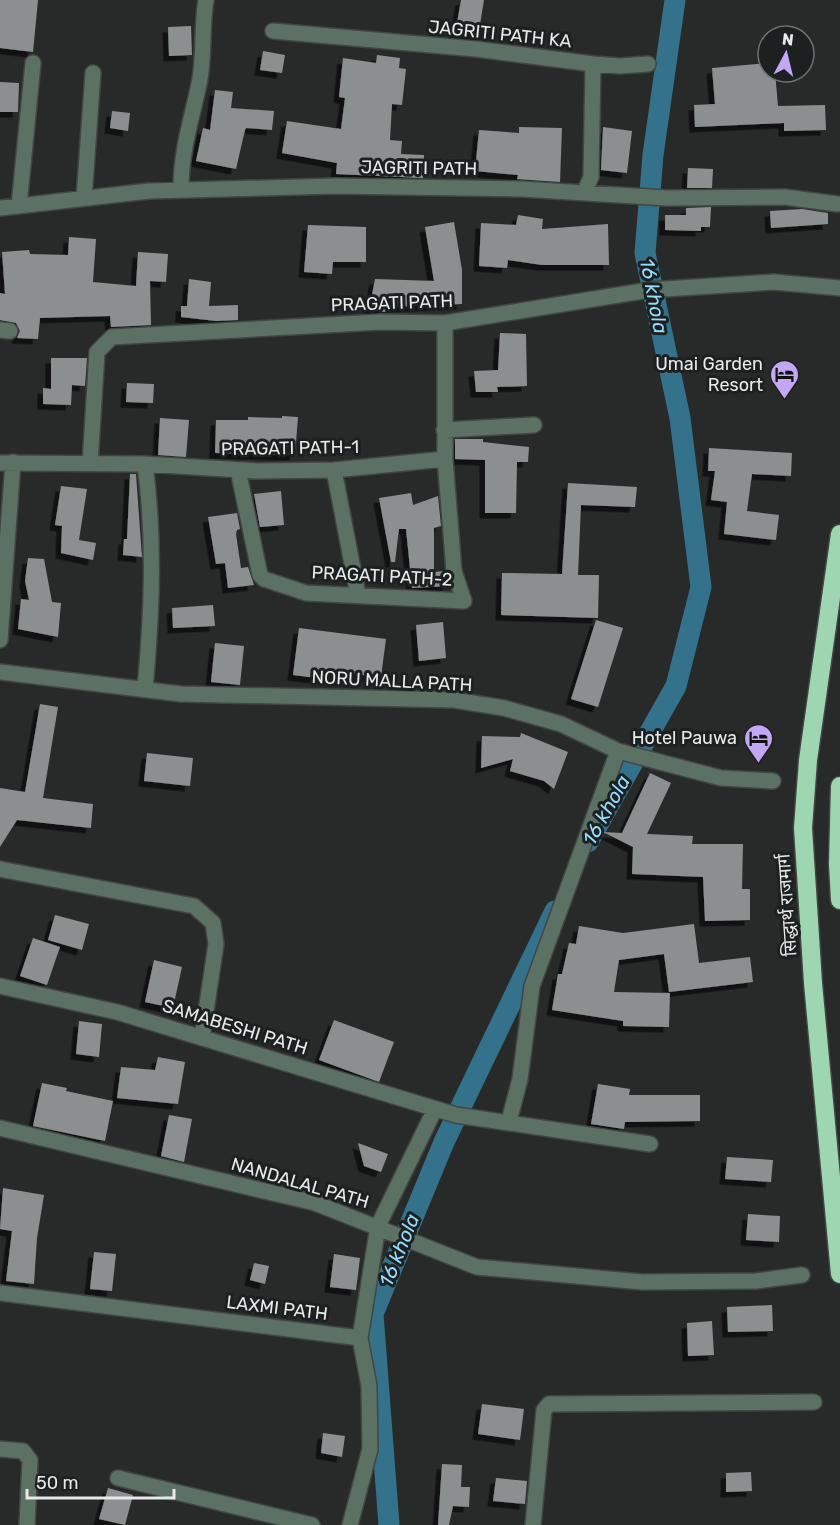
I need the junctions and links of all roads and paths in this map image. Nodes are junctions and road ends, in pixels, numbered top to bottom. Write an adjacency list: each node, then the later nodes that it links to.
1 (206, 0): 7 (street)
2 (273, 31): 4 (street, JAGRITI PATH KA)
3 (33, 63): 11 (street)
4 (593, 64): 5 (street); 8 (street, JAGRITI PATH KA)
5 (648, 64)
6 (93, 73): 9 (street)
7 (182, 190): 8 (street, JAGRITI PATH); 9 (street, JAGRITI PATH)
8 (584, 193): 10 (street, JAGRITI PATH)
9 (84, 198): 11 (street, JAGRITI PATH)
10 (837, 204)
11 (19, 206): 12 (street, JAGRITI PATH)
12 (0, 208)
13 (840, 288): 14 (street, PRAGATI PATH)
14 (445, 323): 16 (street); 19 (street, PRAGATI PATH)
15 (534, 425): 16 (street)
16 (444, 430): 17 (street)
17 (445, 459): 22 (street, PRAGATI PATH-1); 24 (street, PRAGATI PATH-2)
18 (7, 463): 19 (street, PRAGATI PATH-1); 25 (street)
19 (90, 464): 20 (street, PRAGATI PATH-1)
20 (145, 464): 21 (street, PRAGATI PATH-1); 27 (street)
21 (238, 470): 22 (street, PRAGATI PATH-1); 24 (street, PRAGATI PATH-2)
22 (334, 470): 24 (street)
23 (840, 534): 40 (highway, सिद्धार्थ राजमार्ग)
24 (358, 594)
25 (0, 640)
26 (0, 672): 27 (street, NORU MALLA PATH)
27 (145, 688): 28 (street, NORU MALLA PATH)
28 (618, 751): 29 (street, NORU MALLA PATH); 36 (street)
29 (773, 781)
30 (840, 786): 32 (highway)
31 (0, 870): 34 (street)
32 (840, 900)
33 (0, 986): 34 (street, SAMABESHI PATH)
34 (202, 1038): 35 (street, SAMABESHI PATH)
35 (435, 1109): 36 (street, SAMABESHI PATH); 39 (street)
36 (509, 1121): 38 (street, SAMABESHI PATH)
37 (0, 1128): 39 (street, NANDALAL PATH)
38 (650, 1144)
39 (378, 1226): 41 (street, NANDALAL PATH); 43 (street)
40 (840, 1274)
41 (802, 1275)
42 (0, 1293): 43 (street, LAXMI PATH)
43 (360, 1338): 49 (street)
44 (814, 1402): 50 (street)
45 (0, 1449): 47 (street)
46 (118, 1478): 48 (street)
47 (27, 1525)
48 (312, 1525)
49 (350, 1525)
50 (533, 1525)

